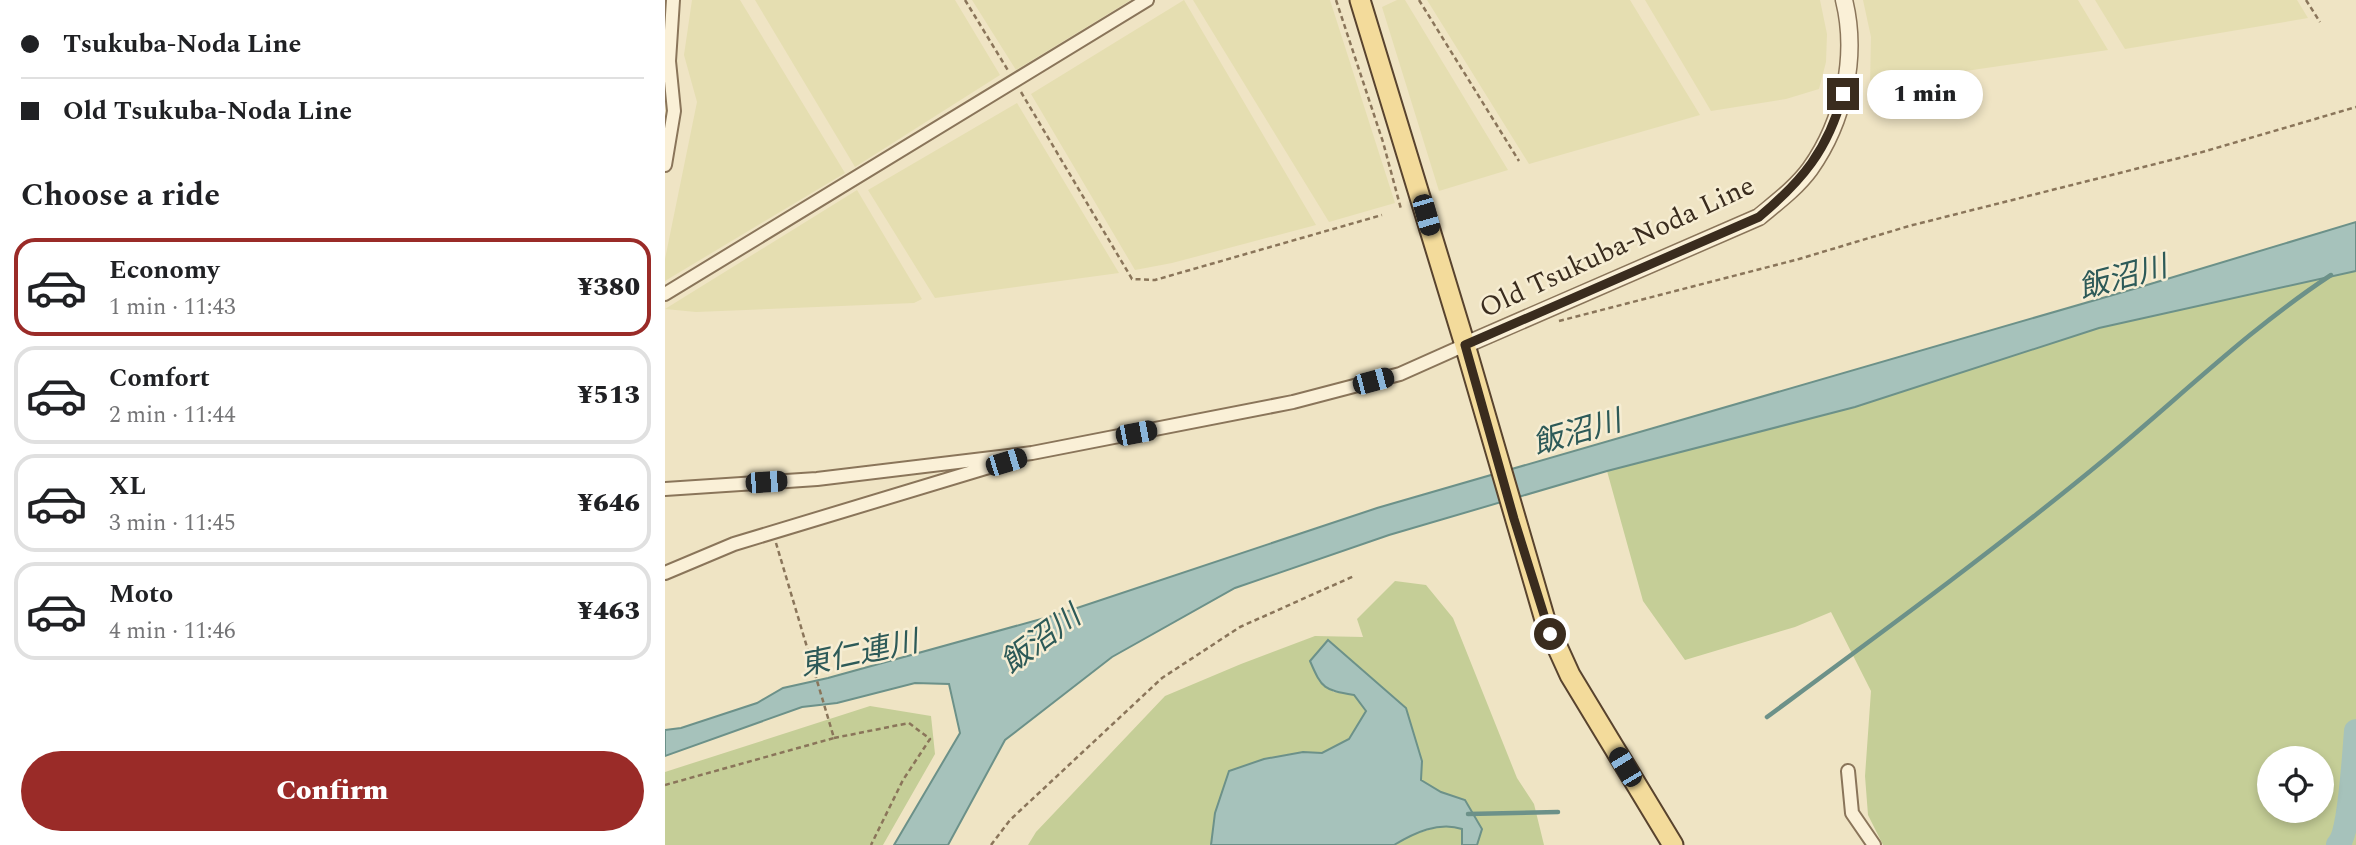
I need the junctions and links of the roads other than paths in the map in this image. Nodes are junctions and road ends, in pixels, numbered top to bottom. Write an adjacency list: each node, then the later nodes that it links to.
1 (673, 0): 5 (street)
2 (1147, 0): 6 (street)
3 (1360, 0): 7 (main road)
4 (1844, 0): 7 (street, Old Tsukuba-Noda Line)
5 (665, 165)
6 (665, 294)
7 (1465, 345): 8 (street); 12 (main road)
8 (1033, 453): 9 (street); 10 (street)
9 (665, 489)
10 (665, 573)
11 (1848, 771): 13 (street)
12 (1674, 845)
13 (1874, 845)

